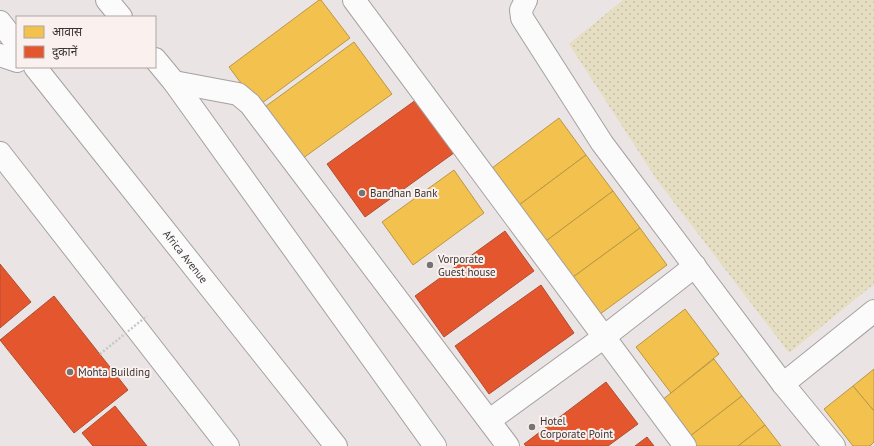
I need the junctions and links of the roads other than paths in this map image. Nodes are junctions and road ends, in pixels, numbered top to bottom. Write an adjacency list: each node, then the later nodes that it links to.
1 (107, 0): 4 (street)
2 (354, 0): 15 (street)
3 (526, 0): 13 (street)
4 (120, 16)
5 (0, 22): 6 (street)
6 (16, 43)
7 (0, 55): 9 (street)
8 (156, 60): 11 (street)
9 (16, 61)
10 (35, 68): 19 (street, Africa Avenue)
11 (174, 82): 17 (street); 20 (street)
12 (0, 152): 18 (street)
13 (695, 266): 15 (street); 16 (street)
14 (874, 311): 16 (street)
15 (604, 337): 17 (street); 22 (street)
16 (783, 384): 23 (street)
17 (490, 420): 21 (street)
18 (228, 446)
19 (336, 446)
20 (434, 446)
21 (508, 446)
22 (685, 446)
23 (834, 446)

